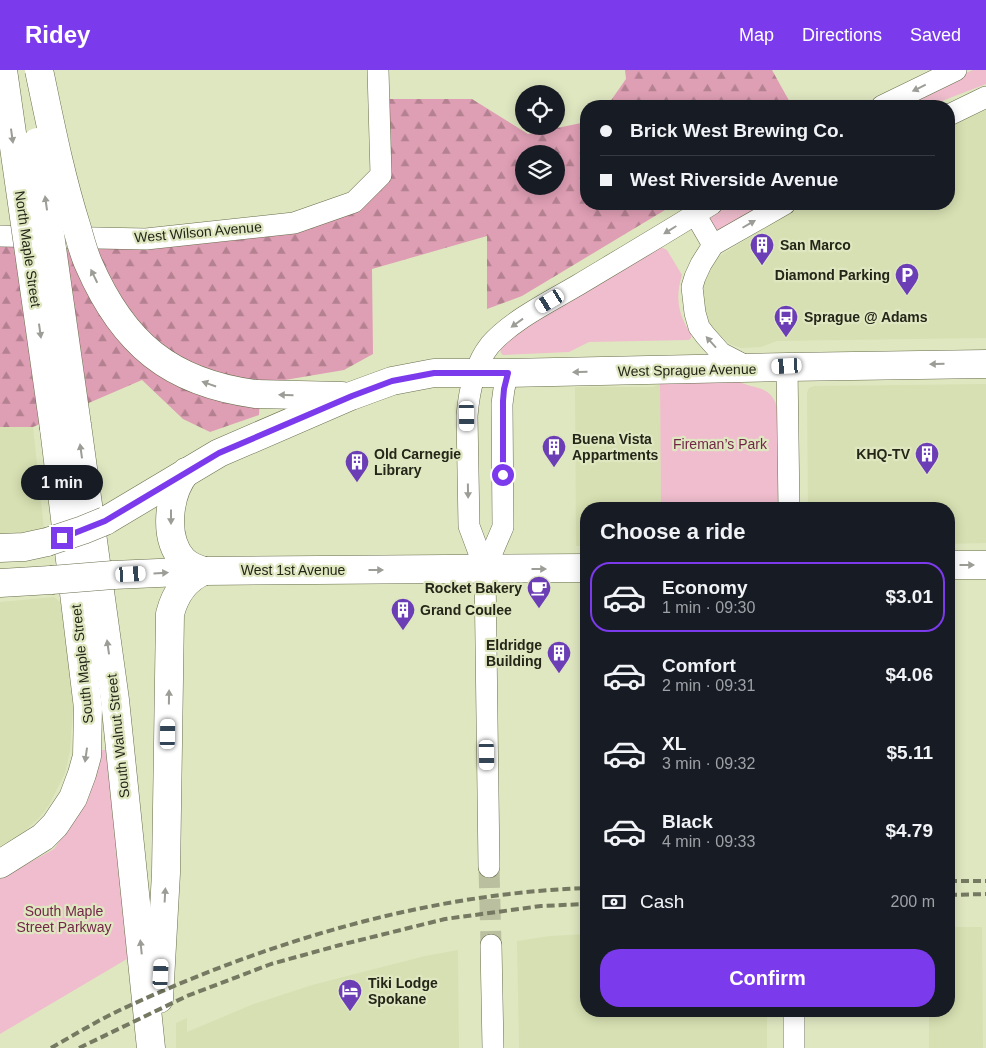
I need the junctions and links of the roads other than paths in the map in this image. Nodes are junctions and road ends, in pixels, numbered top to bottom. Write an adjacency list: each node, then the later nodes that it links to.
1 (3, 70): 20 (main road, North Maple Street, one-way to 20, bridge)
2 (27, 70): 20 (main road, North Maple Street, one-way to 2, bridge)
3 (39, 70): 19 (main road, one-way to 3, bridge)
4 (378, 70): 12 (street, West Wilson Avenue)
5 (956, 70): 7 (street, one-way to 7)
6 (986, 97): 8 (street)
7 (895, 100)
8 (955, 112)
9 (701, 210): 17 (street, one-way to 17)
10 (703, 210): 13 (street)
11 (774, 210): 13 (street, one-way to 11)
12 (0, 236)
13 (713, 244): 16 (street, one-way to 13)
14 (986, 364): 15 (main road, West Sprague Avenue, one-way to 15)
15 (787, 366): 16 (main road, West Sprague Avenue); 22 (street)
16 (751, 368): 18 (main road, West Sprague Avenue, one-way to 18)
17 (475, 373): 18 (main road, West Sprague Avenue); 19 (main road, West Sprague Avenue); 27 (street, one-way to 27)
18 (508, 373): 27 (street)
19 (352, 396): 21 (main road, West Sprague Avenue)
20 (66, 427): 30 (main road, South Maple Street, one-way to 30); 34 (main road, South Walnut Street, one-way to 20)
21 (186, 472): 23 (main road, West Sprague Avenue, bridge); 28 (main road, one-way to 28)
22 (789, 502)
23 (0, 548)
24 (986, 565): 25 (main road, one-way to 24)
25 (955, 566)
26 (580, 568): 27 (main road, West 1st Avenue, one-way to 26)
27 (485, 569): 28 (main road, West 1st Avenue, one-way to 27); 31 (street)
28 (204, 571): 29 (main road, West 1st Avenue, one-way to 28, bridge); 35 (main road, one-way to 28)
29 (0, 583)
30 (2, 862)
31 (489, 867)
32 (491, 945): 36 (street)
33 (794, 1017): 37 (street)
34 (151, 1048)
35 (156, 1048)
36 (493, 1048)
37 (794, 1048)

